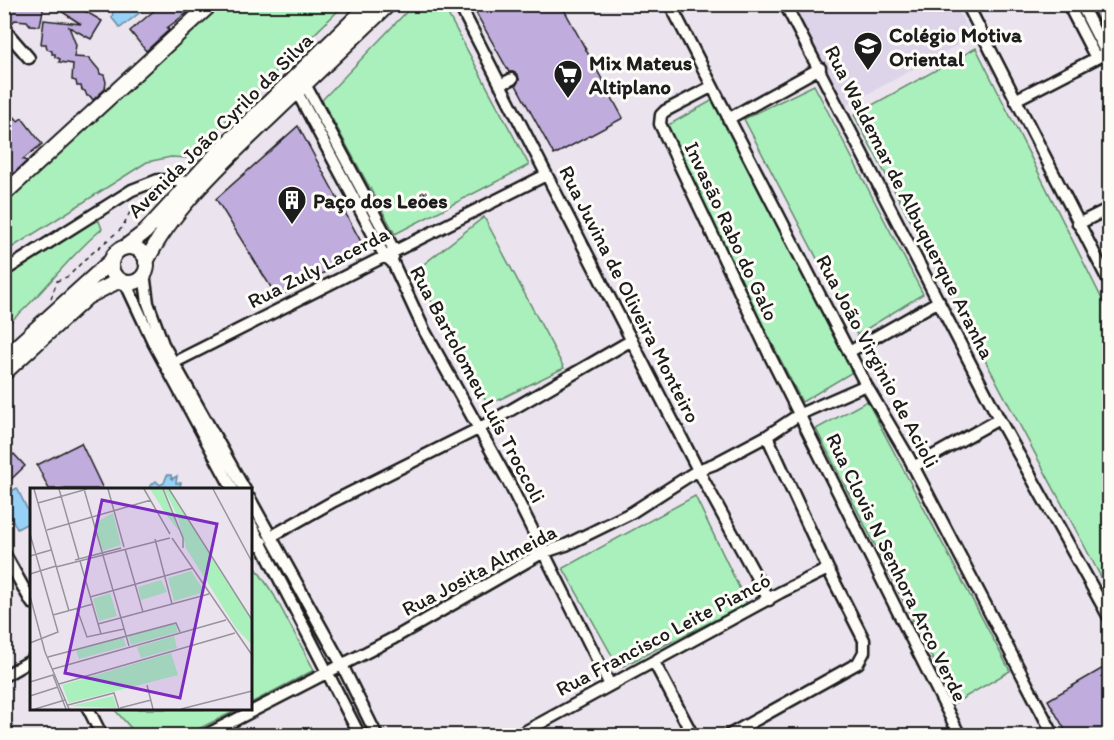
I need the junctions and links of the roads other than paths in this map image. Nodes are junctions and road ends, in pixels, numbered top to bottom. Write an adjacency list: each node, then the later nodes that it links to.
1 (211, 4): 22 (main road)
2 (370, 4): 21 (main road, Avenida João Cyrilo da Silva)
3 (389, 4): 17 (main road, Avenida João Cyrilo da Silva)
4 (459, 4): 15 (street, Rua Juvina de Oliveira Monteiro)
5 (670, 4): 16 (street, Rua João Virginio de Acioli)
6 (785, 4): 13 (street, Rua Waldemar de Albuquerque Aranha)
7 (967, 4): 18 (street)
8 (1068, 4): 11 (street)
9 (1081, 4): 11 (street)
10 (4, 29): 12 (street)
11 (1104, 54): 18 (street)
12 (29, 58)
13 (820, 68): 19 (street); 32 (street, Rua Waldemar de Albuquerque Aranha)
14 (512, 79): 15 (street)
15 (500, 85): 20 (street, Rua Juvina de Oliveira Monteiro)
16 (711, 87): 19 (street, Rua João Virginio de Acioli); 39 (street, Invasão Rabo do Galo)
17 (301, 88): 26 (street, Rua Bartolomeu Luís Troccoli); 28 (main road, Avenida João Cyrilo da Silva)
18 (1015, 100): 24 (street)
19 (728, 119): 34 (street, Rua João Virginio de Acioli)
20 (546, 175): 26 (street, Rua Zuly Lacerda); 33 (street, Rua Juvina de Oliveira Monteiro)
21 (190, 182): 25 (main road, Avenida João Cyrilo da Silva); 29 (street)
22 (4, 194)
23 (1110, 208): 24 (street)
24 (1078, 224): 31 (street)
25 (124, 248): 27 (main road); 28 (main road)
26 (390, 256): 36 (street, Rua Zuly Lacerda); 41 (street, Rua Bartolomeu Luís Troccoli)
27 (112, 260): 30 (main road); 35 (main road)
28 (145, 268): 30 (main road); 36 (street)
29 (4, 271)
30 (123, 281): 37 (main road); 45 (street)
31 (1110, 284)
32 (939, 301): 34 (street); 40 (street, Rua Waldemar de Albuquerque Aranha)
33 (633, 340): 41 (street); 44 (street, Rua Juvina de Oliveira Monteiro)
34 (849, 352): 38 (street, Rua João Virginio de Acioli)
35 (4, 358)
36 (173, 363): 46 (street)
37 (4, 373)
38 (866, 385): 39 (street, Rua Josita Almeida); 43 (street, Rua João Virginio de Acioli)
39 (800, 414): 42 (street, Rua Josita Almeida); 71 (street, Rua Clovis N Senhora Arco Verde)
40 (999, 418): 43 (street); 56 (street, Rua Waldemar de Albuquerque Aranha)
41 (478, 429): 49 (street); 52 (street, Rua Bartolomeu Luís Troccoli)
42 (767, 436): 44 (street, Rua Josita Almeida); 53 (street)
43 (913, 467): 72 (street, Rua João Virginio de Acioli)
44 (698, 470): 52 (street, Rua Josita Almeida); 55 (street, Rua Juvina de Oliveira Monteiro)
45 (232, 488)
46 (244, 488)
47 (252, 504): 49 (street)
48 (252, 524): 49 (street)
49 (267, 539): 50 (street); 59 (street); 60 (street)
50 (252, 547)
51 (4, 553): 54 (street)
52 (542, 553): 59 (street, Rua Josita Almeida); 62 (street, Rua Bartolomeu Luís Troccoli)
53 (828, 569): 55 (street, Rua Francisco Leite Piancó); 70 (street)
54 (30, 599)
55 (769, 600): 58 (street, Rua Francisco Leite Piancó)
56 (1110, 619)
57 (30, 661): 61 (street)
58 (654, 662): 62 (street, Rua Francisco Leite Piancó); 69 (street)
59 (342, 665): 60 (street, Rua Josita Almeida); 67 (street)
60 (327, 674): 65 (street, Rua Josita Almeida); 66 (street)
61 (4, 676)
62 (610, 685): 68 (street, Rua Francisco Leite Piancó)
63 (89, 710): 64 (street)
64 (102, 735)
65 (204, 735)
66 (360, 735)
67 (377, 735)
68 (517, 735)
69 (693, 735)
70 (727, 735)
71 (960, 735)
72 (1054, 735)

